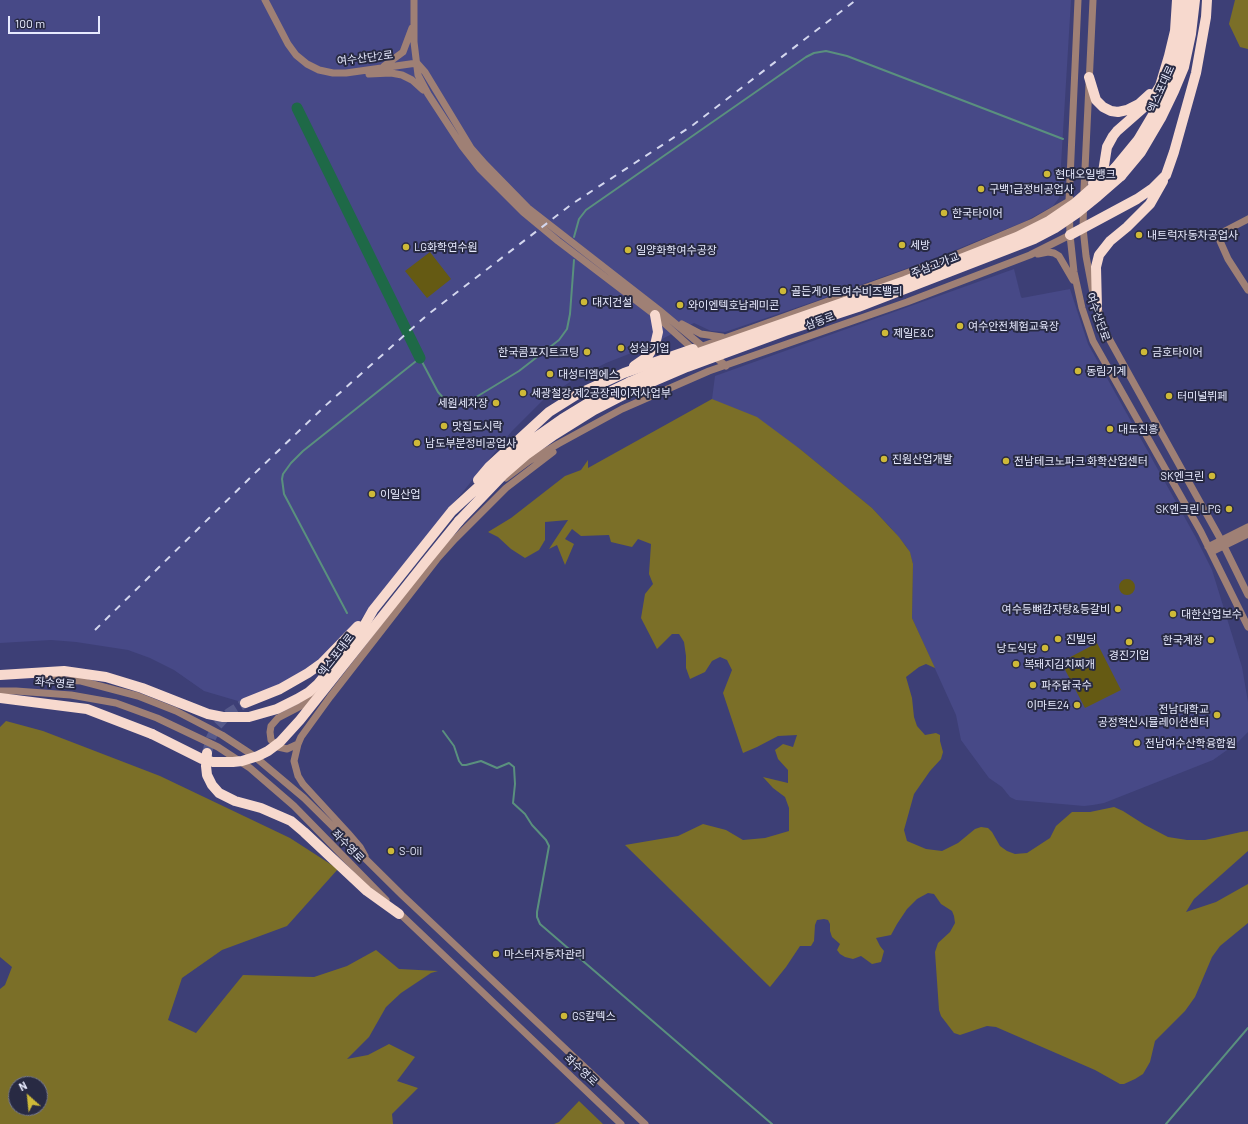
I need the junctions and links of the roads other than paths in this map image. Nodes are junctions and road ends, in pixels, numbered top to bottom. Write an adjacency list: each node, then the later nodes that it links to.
1 (265, 0): 12 (street, 여수산단2로)
2 (414, 0): 9 (street)
3 (1078, 0): 19 (street, 여수산단로)
4 (1093, 0): 14 (street, 여수산단로)
5 (1177, 0): 13 (highway)
6 (1186, 0): 16 (highway, 엑스포대로)
7 (1195, 0): 16 (highway, 엑스포대로)
8 (1207, 0): 17 (highway)
9 (414, 20): 10 (street); 11 (street)
10 (417, 63): 11 (street, 여수산단2로); 15 (street); 27 (street)
11 (382, 68): 12 (street, 여수산단2로)
12 (358, 72): 15 (street)
13 (1164, 72): 14 (highway); 18 (highway)
14 (1089, 77): 18 (street, 여수산단로)
15 (428, 94): 27 (street)
16 (1118, 172): 33 (highway, 주삼고가교, bridge)
17 (1166, 175): 21 (highway); 26 (highway)
18 (1084, 190): 19 (street, 삼동로); 21 (street, 여수산단로)
19 (1069, 201): 22 (street, 여수산단로); 28 (street, 삼동로)
20 (1248, 219): 25 (street)
21 (1083, 228): 22 (highway); 26 (street, 여수산단로)
22 (1070, 235): 23 (street, 삼동로); 24 (street, 여수산단로)
23 (1030, 255): 24 (street); 31 (street, 삼동로)
24 (1076, 286): 39 (street, 여수산단로)
25 (1248, 290)
26 (1097, 308): 38 (street, 여수산단로)
27 (657, 313): 28 (street); 29 (street); 30 (street); 33 (highway)
28 (729, 336): 29 (street, 삼동로)
29 (703, 346): 30 (street, 삼동로); 31 (street)
30 (693, 349): 32 (street); 33 (highway)
31 (726, 366): 32 (street, 삼동로)
32 (714, 369): 34 (street, 삼동로)
33 (628, 382): 35 (highway, 엑스포대로); 41 (highway, 엑스포대로)
34 (579, 433): 35 (street); 49 (street)
35 (486, 494): 47 (highway, 엑스포대로, bridge)
36 (1248, 527): 38 (street)
37 (1248, 534): 38 (street)
38 (1222, 543): 39 (street); 40 (street, 여수산단로)
39 (1209, 549): 42 (street, 여수산단로)
40 (1248, 595)
41 (373, 610): 45 (highway, 엑스포대로); 48 (highway)
42 (1248, 627)
43 (31, 674): 44 (highway, 엑스포대로); 45 (highway, 엑스포대로); 51 (street, 좌수영로)
44 (0, 675)
45 (318, 684): 49 (street)
46 (0, 691): 52 (street, 좌수영로)
47 (0, 698)
48 (245, 703)
49 (298, 744): 51 (street)
50 (207, 753): 52 (highway)
51 (370, 864): 54 (street, 좌수영로)
52 (399, 914): 53 (street, 좌수영로)
53 (621, 1124)
54 (645, 1124)

